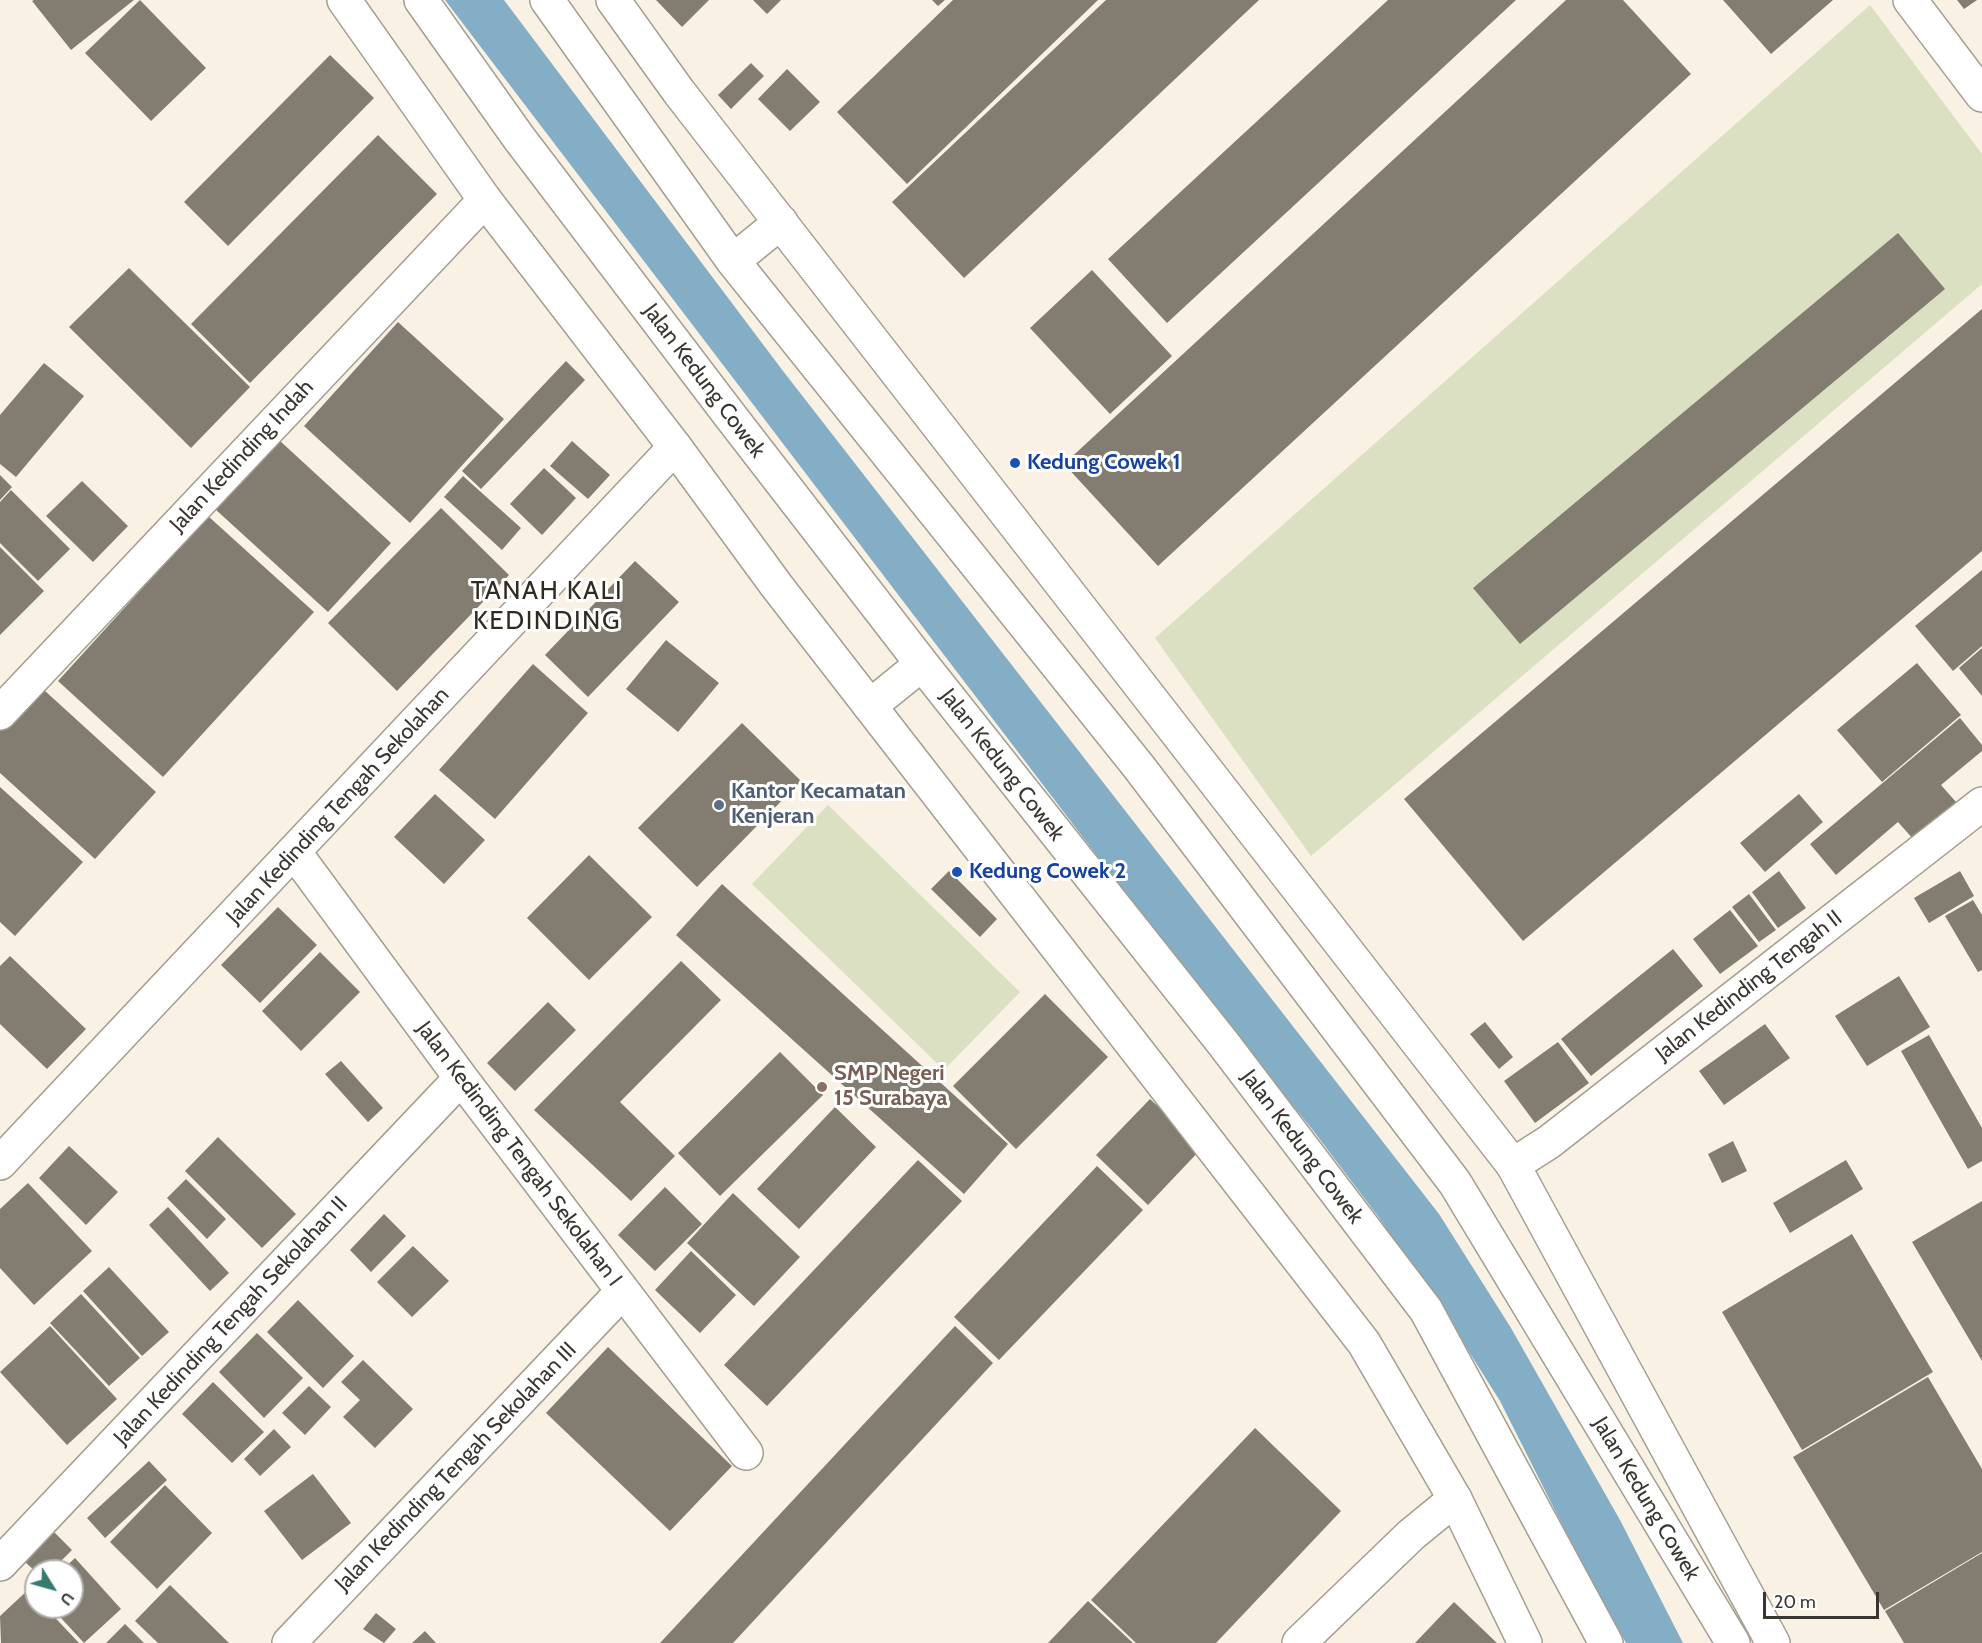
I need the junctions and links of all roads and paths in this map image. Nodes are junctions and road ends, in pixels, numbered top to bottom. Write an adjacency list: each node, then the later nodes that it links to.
1 (344, 0): 7 (main road)
2 (421, 0): 11 (main road, Jalan Kedung Cowek)
3 (547, 0): 9 (main road, Jalan Kedung Cowek)
4 (613, 0): 8 (main road, Jalan Kedung Cowek)
5 (1910, 0): 6 (main road)
6 (1982, 95)
7 (485, 200): 10 (main road); 13 (main road, Jalan Kedinding Indah)
8 (781, 222): 9 (main road); 18 (main road, Jalan Kedung Cowek)
9 (733, 261): 27 (main road, Jalan Kedung Cowek)
10 (675, 447): 12 (main road); 15 (main road, Jalan Kedinding Tengah Sekolahan)
11 (922, 664): 12 (main road); 26 (main road, Jalan Kedung Cowek)
12 (870, 706): 21 (main road)
13 (0, 712)
14 (1982, 804): 18 (main road, Jalan Kedinding Tengah II)
15 (295, 852): 16 (main road, Jalan Kedinding Tengah Sekolahan I); 17 (main road, Jalan Kedinding Tengah Sekolahan)
16 (461, 1078): 19 (main road, Jalan Kedinding Tengah Sekolahan I); 22 (main road, Jalan Kedinding Tengah Sekolahan II)
17 (0, 1163)
18 (1513, 1165): 28 (main road, Jalan Kedung Cowek)
19 (623, 1291): 20 (main road, Jalan Kedinding Tengah Sekolahan I); 23 (main road, Jalan Kedinding Tengah Sekolahan III)
20 (746, 1453)
21 (1455, 1499): 24 (main road); 25 (main road)
22 (0, 1564)
23 (289, 1643)
24 (1299, 1643)
25 (1525, 1643)
26 (1606, 1643)
27 (1733, 1643)
28 (1773, 1643)

